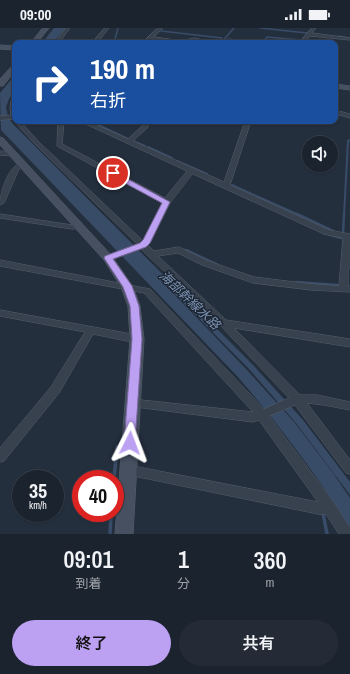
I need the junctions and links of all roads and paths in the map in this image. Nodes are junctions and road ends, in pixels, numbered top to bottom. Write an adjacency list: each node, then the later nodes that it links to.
1 (46, 28): 9 (street)
2 (68, 28): 10 (street)
3 (107, 28): 11 (street)
4 (161, 28): 7 (street)
5 (314, 28): 6 (street)
6 (309, 34): 8 (street); 16 (street)
7 (150, 38): 12 (street); 13 (street)
8 (350, 39)
9 (36, 40)
10 (59, 40)
11 (97, 40)
12 (148, 40)
13 (163, 40)
14 (189, 40): 15 (street)
15 (199, 40)
16 (304, 40)
17 (0, 48): 18 (street)
18 (12, 48)
19 (12, 70): 20 (street)
20 (0, 84)
21 (338, 86): 22 (street)
22 (350, 88)
23 (338, 113): 25 (street)
24 (12, 116): 26 (street)
25 (350, 116)
26 (0, 118)
27 (21, 124): 44 (street)
28 (61, 124): 39 (street)
29 (90, 124): 33 (street)
30 (146, 124): 33 (street)
31 (247, 124): 38 (street)
32 (0, 140): 35 (street)
33 (129, 141): 37 (street)
34 (0, 153): 35 (street)
35 (12, 154): 36 (street)
36 (22, 164): 40 (street); 42 (street)
37 (192, 170): 38 (street); 39 (street)
38 (226, 186): 43 (street)
39 (166, 202): 44 (street)
40 (0, 203)
41 (0, 216): 42 (street)
42 (80, 226): 46 (street)
43 (348, 236): 48 (street)
44 (141, 246): 45 (street); 46 (street)
45 (152, 254): 50 (street); 52 (street)
46 (114, 256): 49 (street)
47 (0, 263): 49 (street)
48 (348, 264): 50 (street)
49 (127, 286): 54 (street); 59 (street)
50 (346, 289)
51 (0, 313): 53 (street)
52 (223, 323): 55 (street); 56 (street)
53 (91, 330): 54 (street); 60 (street)
54 (137, 339): 57 (street)
55 (350, 343)
56 (295, 401): 58 (street); 59 (street); 61 (street)
57 (132, 402): 59 (street); 62 (street)
58 (350, 406)
59 (264, 414): 63 (street)
60 (0, 457)
61 (350, 468)
62 (128, 470): 63 (street); 65 (street)
63 (330, 508): 64 (street)
64 (347, 532)
65 (124, 534)

